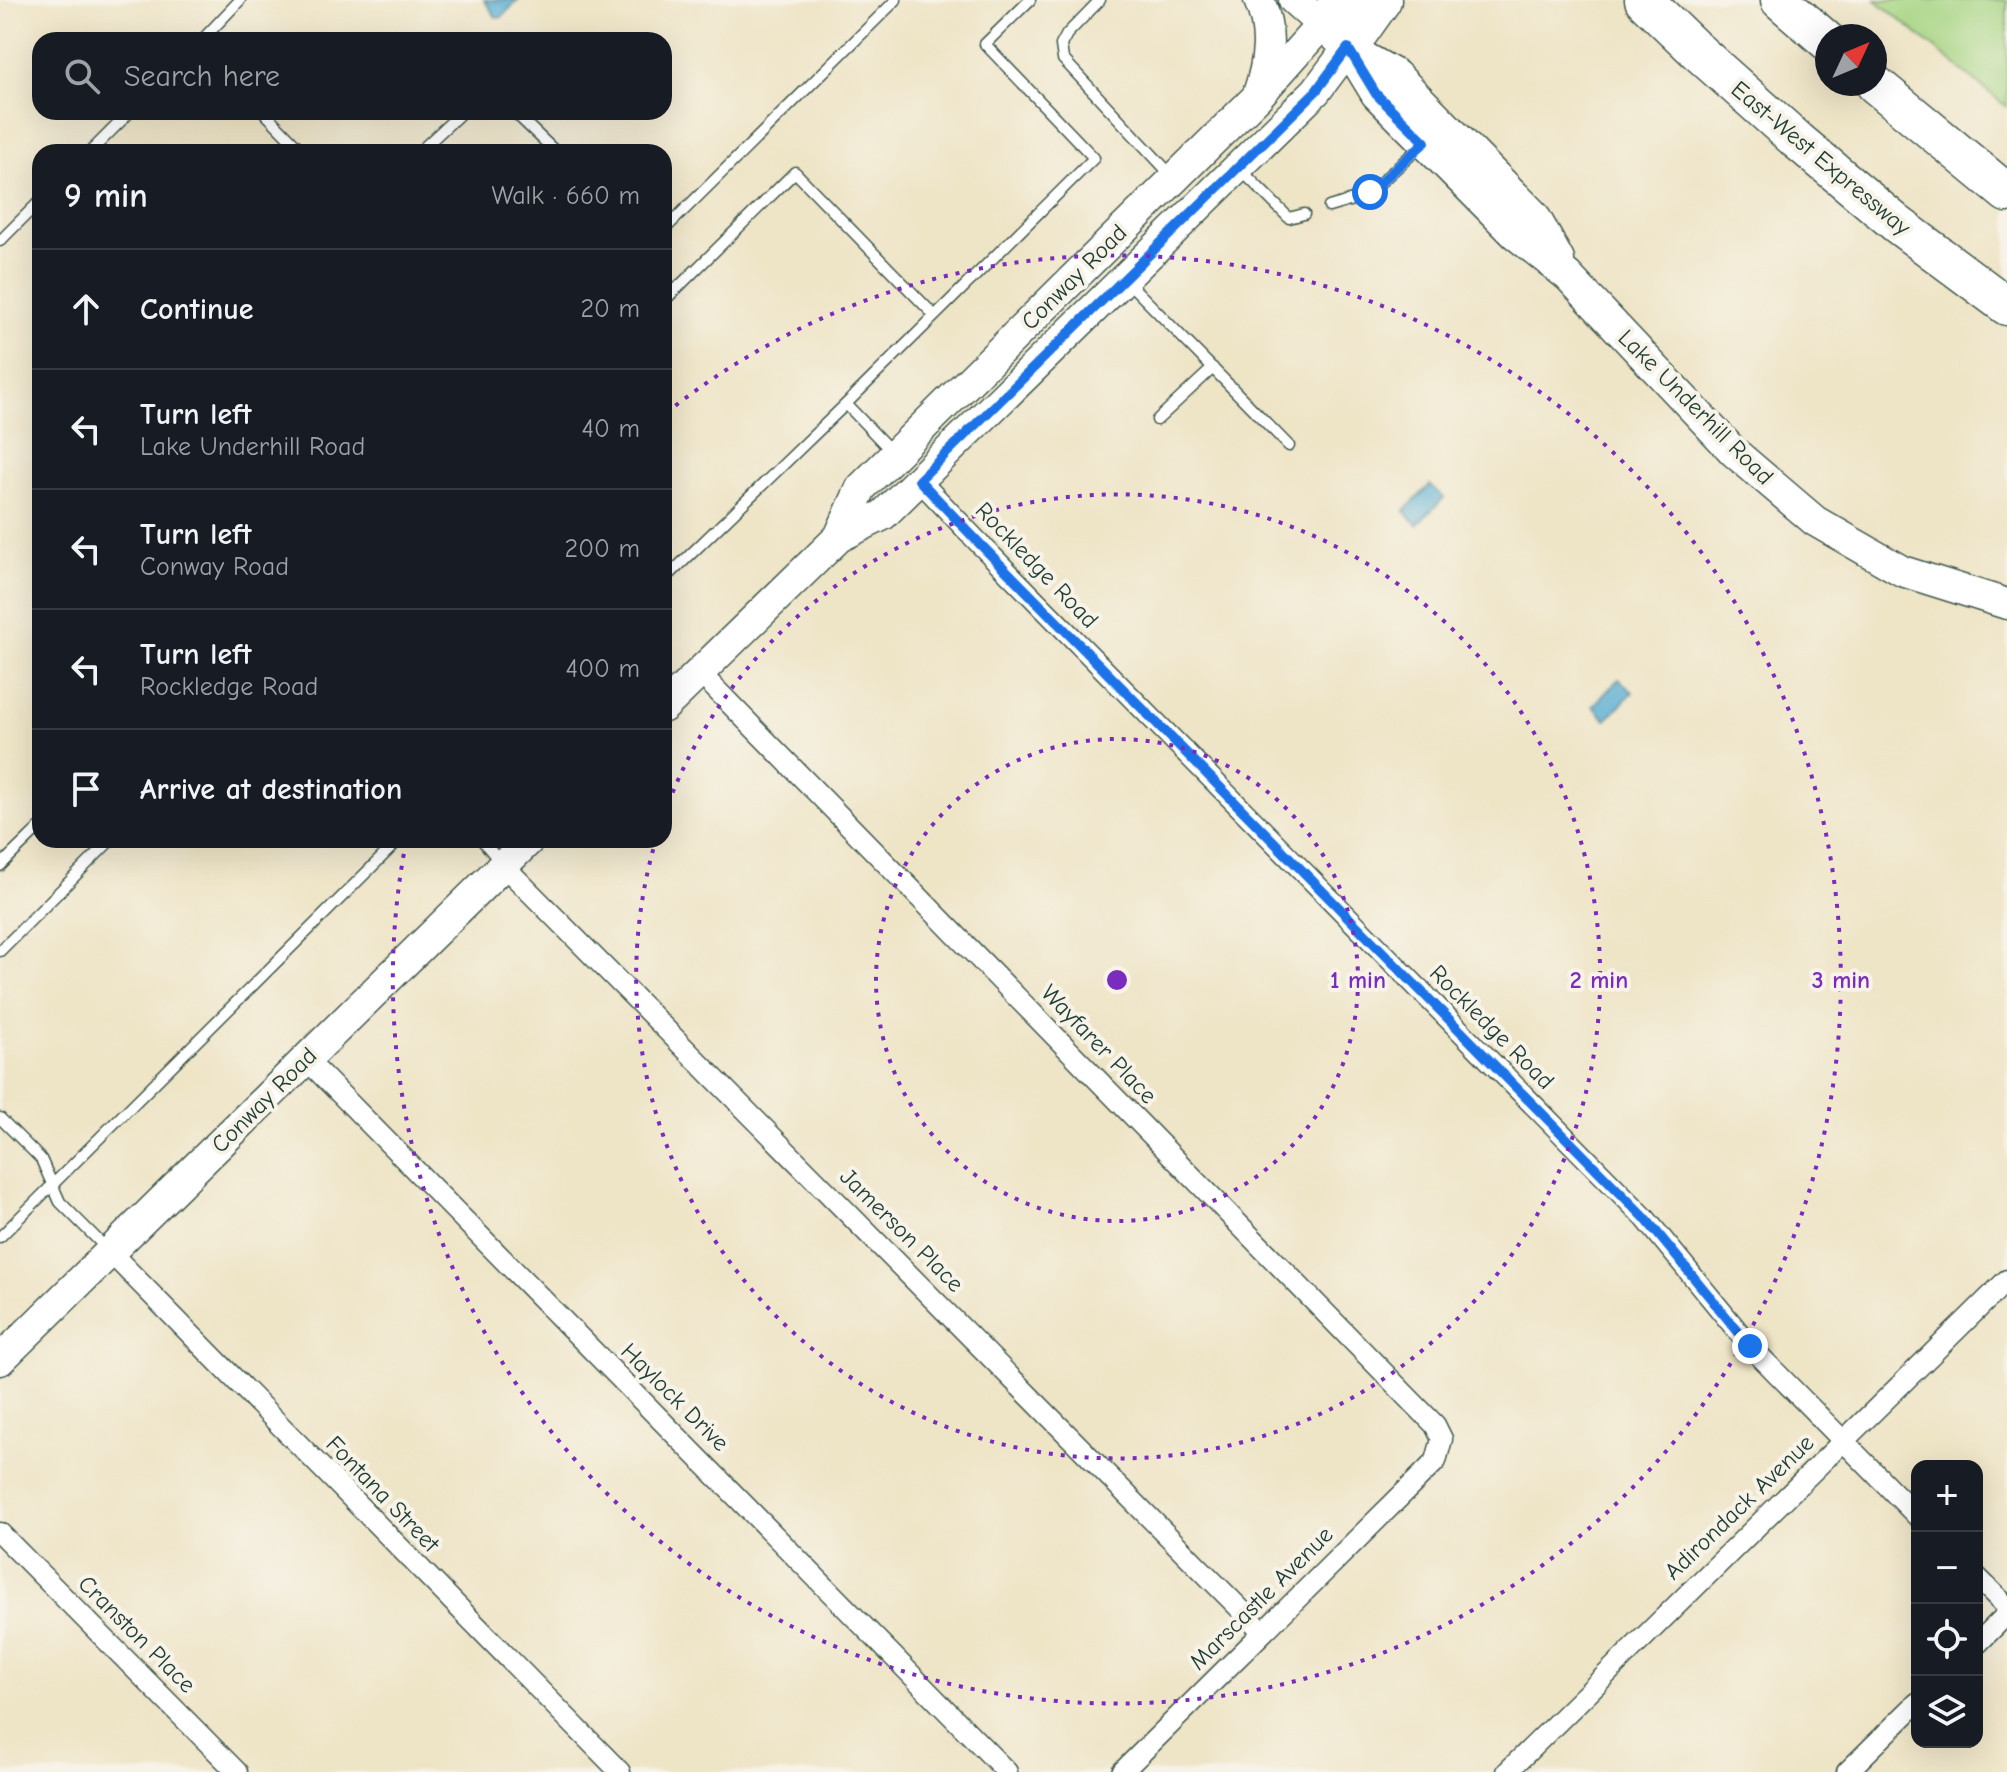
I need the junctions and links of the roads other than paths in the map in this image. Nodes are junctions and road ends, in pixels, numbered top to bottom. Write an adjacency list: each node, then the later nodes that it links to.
1 (240, 0): 12 (lane)
2 (896, 0): 30 (lane)
3 (1030, 0): 36 (lane)
4 (1100, 0): 25 (lane)
5 (1259, 0): 14 (main road)
6 (1294, 0): 10 (main road, Lake Underhill Road)
7 (1382, 0): 10 (highway)
8 (1644, 0): 35 (highway, East-West Expressway)
9 (1780, 0): 11 (highway)
10 (1338, 24): 14 (main road, Conway Road); 19 (main road, Lake Underhill Road); 24 (main road, Conway Road); 32 (main road, Lake Underhill Road)
11 (1815, 31)
12 (210, 32)
13 (1887, 94): 26 (highway)
14 (1258, 96): 25 (main road, Conway Road)
15 (122, 120): 20 (lane)
16 (272, 120): 21 (lane)
17 (453, 120): 22 (lane)
18 (522, 120): 23 (lane)
19 (1425, 142): 27 (lane); 32 (main road, Lake Underhill Road)
20 (98, 144)
21 (295, 144)
22 (428, 144)
23 (548, 144)
24 (1238, 168): 29 (lane); 33 (main road, Conway Road)
25 (1175, 178): 41 (main road, Conway Road)
26 (2007, 193)
27 (1329, 207)
28 (32, 209): 31 (lane)
29 (1304, 214)
30 (672, 222)
31 (0, 241)
32 (1568, 276): 45 (main road, Lake Underhill Road)
33 (1125, 279): 37 (lane); 42 (main road, Conway Road)
34 (672, 293): 36 (lane)
35 (2007, 306)
36 (934, 315): 38 (lane)
37 (1213, 368): 39 (lane); 40 (lane)
38 (846, 404): 41 (lane); 44 (lane)
39 (1157, 420)
40 (1289, 446)
41 (894, 454): 43 (main road, Conway Road)
42 (919, 480): 43 (main road, Conway Road); 63 (street, Rockledge Road)
43 (839, 537): 46 (main road, Conway Road)
44 (672, 572)
45 (2007, 604)
46 (699, 672): 47 (main road, Conway Road); 64 (street, Wayfarer Place)
47 (672, 699)
48 (32, 835): 54 (lane)
49 (103, 848): 55 (lane)
50 (391, 848): 58 (lane)
51 (489, 848): 53 (lane)
52 (521, 848): 53 (main road, Conway Road)
53 (503, 865): 56 (main road, Conway Road); 70 (street, Jamerson Place)
54 (0, 866)
55 (0, 951)
56 (306, 1059): 60 (main road, Conway Road); 75 (street, Haylock Drive)
57 (0, 1118): 58 (lane)
58 (53, 1184): 59 (lane); 60 (lane)
59 (0, 1237)
60 (110, 1252): 62 (main road, Conway Road); 74 (street, Fontana Street)
61 (2007, 1280): 63 (street, Adirondack Avenue)
62 (0, 1360)
63 (1843, 1441): 65 (street, Rockledge Road); 77 (street, Adirondack Avenue)
64 (1436, 1461): 70 (street, Marscastle Avenue)
65 (1911, 1510)
66 (0, 1533): 73 (street, Cranston Place)
67 (1983, 1583): 68 (street)
68 (2007, 1607)
69 (2007, 1614): 71 (street)
70 (1263, 1632): 76 (street, Marscastle Avenue)
71 (1983, 1638)
72 (1911, 1709): 78 (street)
73 (237, 1772)
74 (620, 1772)
75 (1007, 1772)
76 (1122, 1772)
77 (1507, 1772)
78 (1847, 1772)

